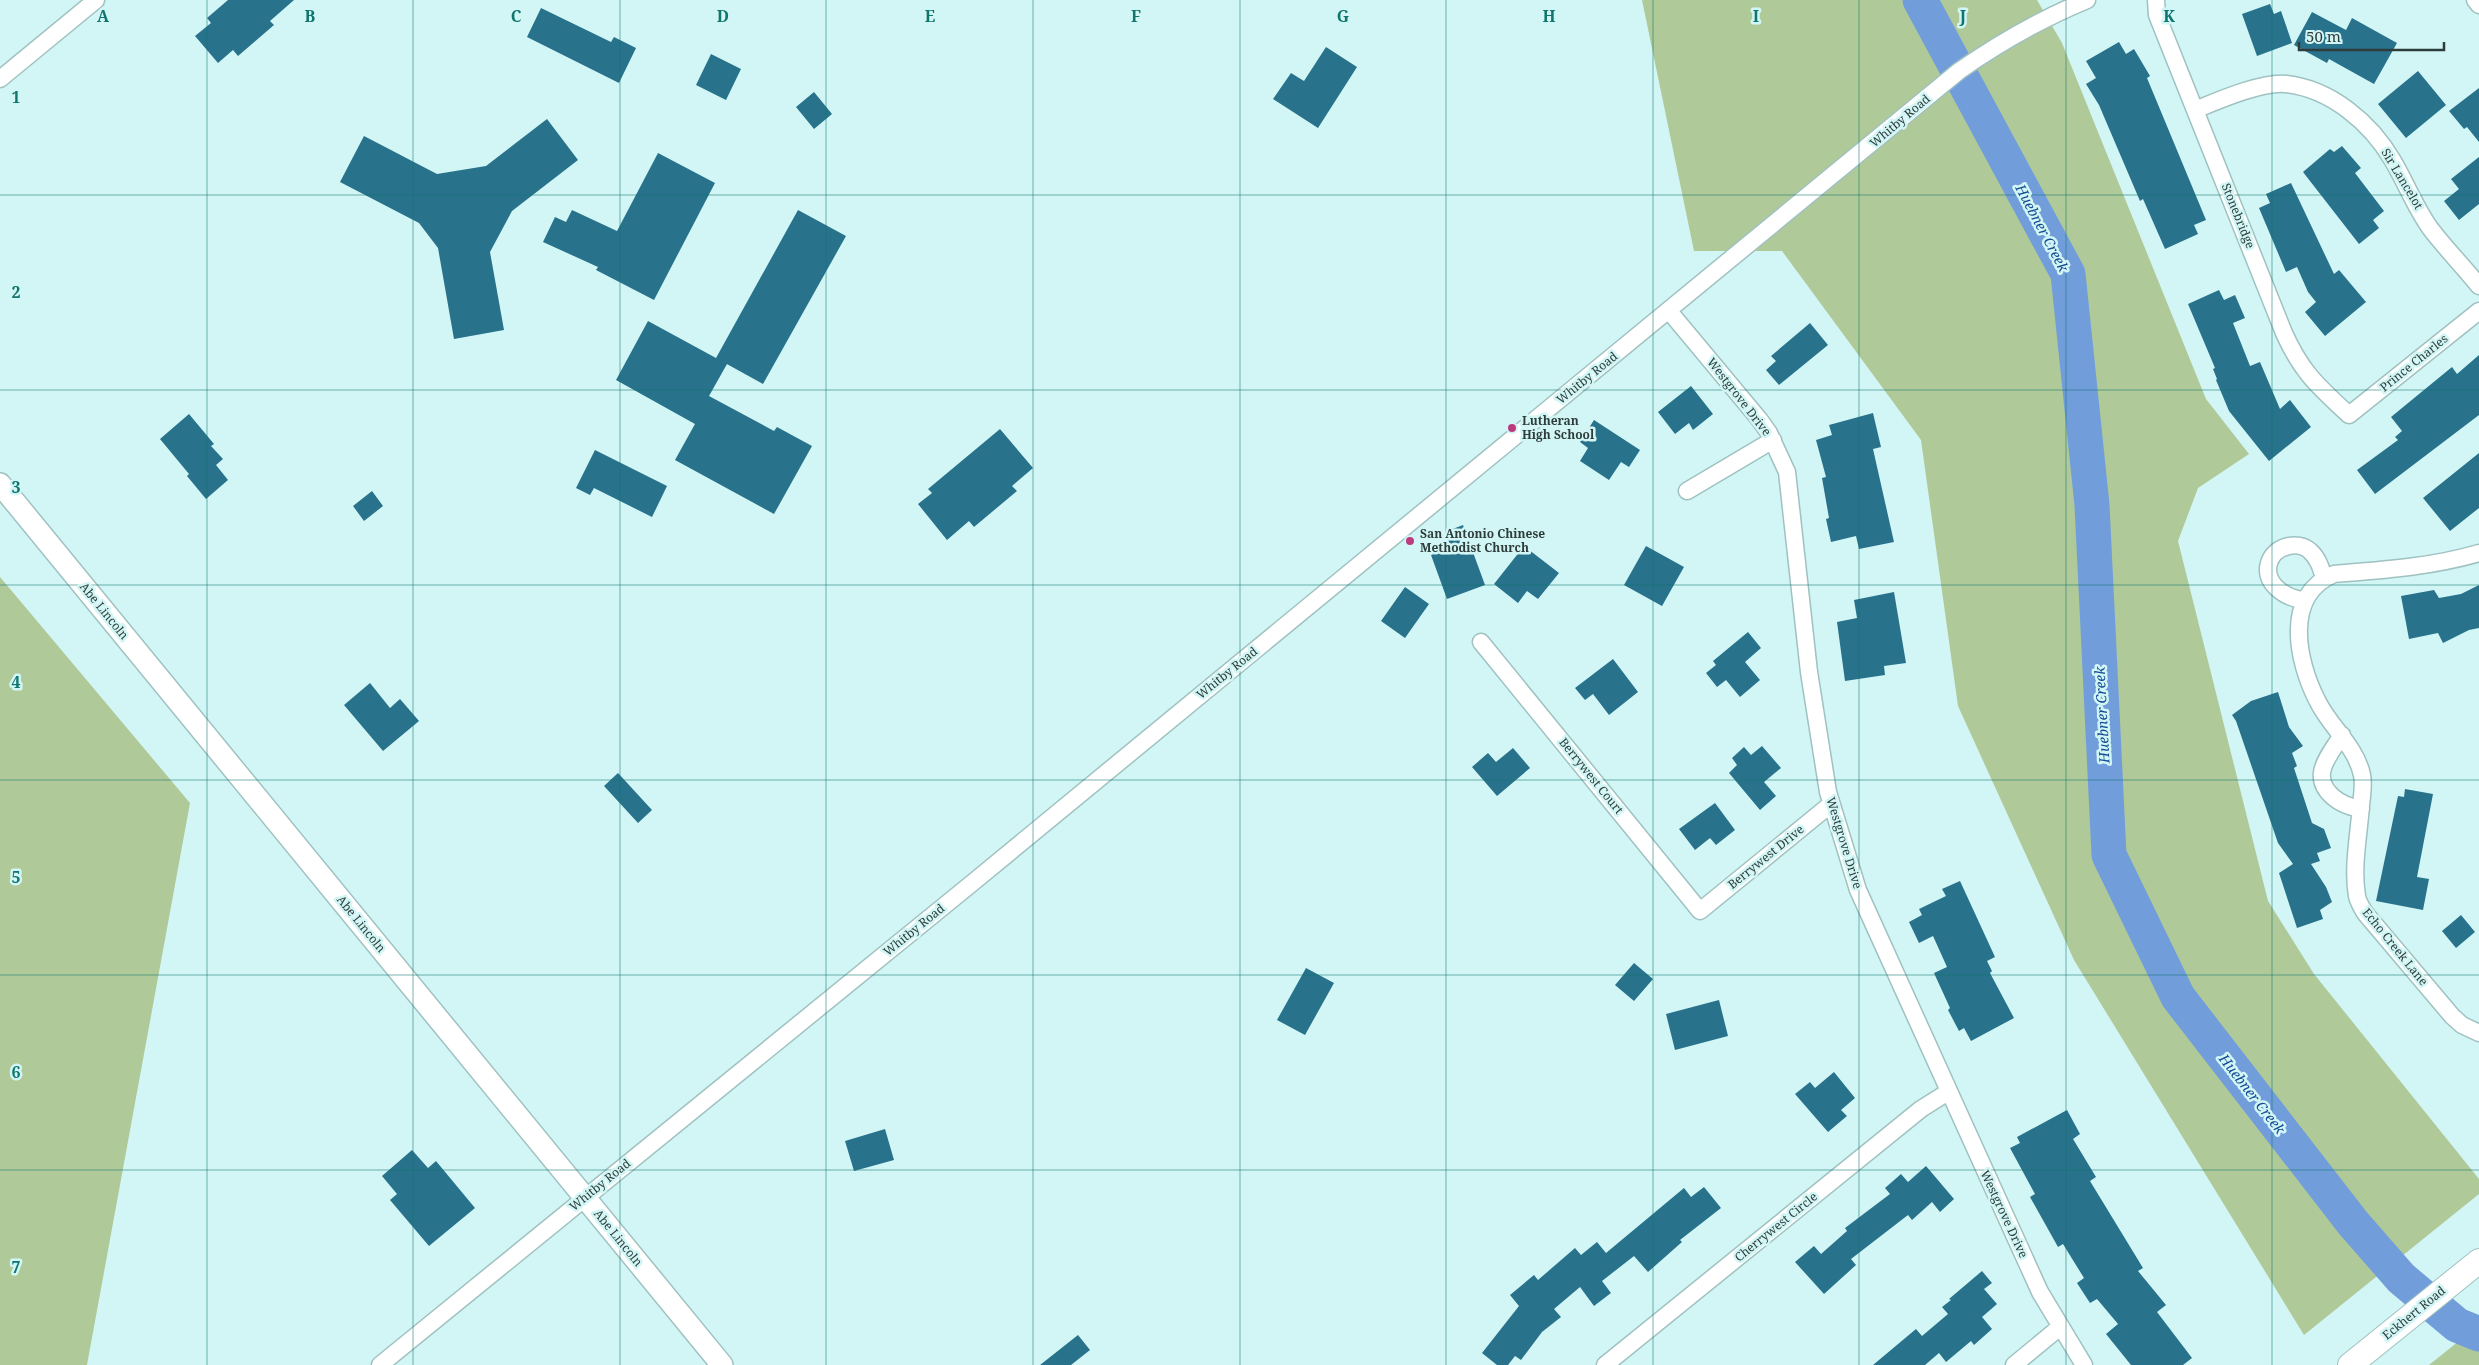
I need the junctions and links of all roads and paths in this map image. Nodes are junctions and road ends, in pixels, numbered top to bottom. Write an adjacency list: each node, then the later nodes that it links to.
1 (96, 0): 6 (street)
2 (2087, 0): 9 (street, Whitby Road)
3 (2156, 0): 7 (street, Stonebridge)
4 (2475, 0): 5 (street)
5 (2479, 5)
6 (0, 78)
7 (2195, 110): 8 (street, Sir Lancelot); 11 (street, Stonebridge)
8 (2479, 286)
9 (1670, 311): 12 (street, Westgrove Drive); 25 (street, Whitby Road)
10 (2479, 311): 11 (street, Prince Charles)
11 (2349, 415)
12 (1772, 440): 14 (street); 20 (street, Westgrove Drive)
13 (0, 484): 25 (street, Abe Lincoln)
14 (1687, 491)
15 (2479, 553): 16 (street)
16 (2324, 578): 17 (street); 17 (street)
17 (2303, 600): 19 (street, Echo Creek Lane)
18 (1481, 642): 22 (street, Berrywest Court)
19 (2342, 735): 21 (street, Echo Creek Lane); 21 (street)
20 (1831, 804): 22 (street, Berrywest Drive); 24 (street, Westgrove Drive)
21 (2361, 809): 23 (street, Echo Creek Lane)
22 (1700, 911)
23 (2479, 1033)
24 (1948, 1092): 27 (street, Westgrove Drive); 30 (street, Cherrywest Circle)
25 (585, 1197): 28 (street, Whitby Road); 29 (street, Abe Lincoln)
26 (2479, 1261): 33 (main road, Eckhert Road)
27 (2060, 1327): 31 (street); 32 (street, Westgrove Drive)
28 (380, 1365)
29 (722, 1365)
30 (1606, 1365)
31 (2014, 1365)
32 (2084, 1365)
33 (2350, 1365)

